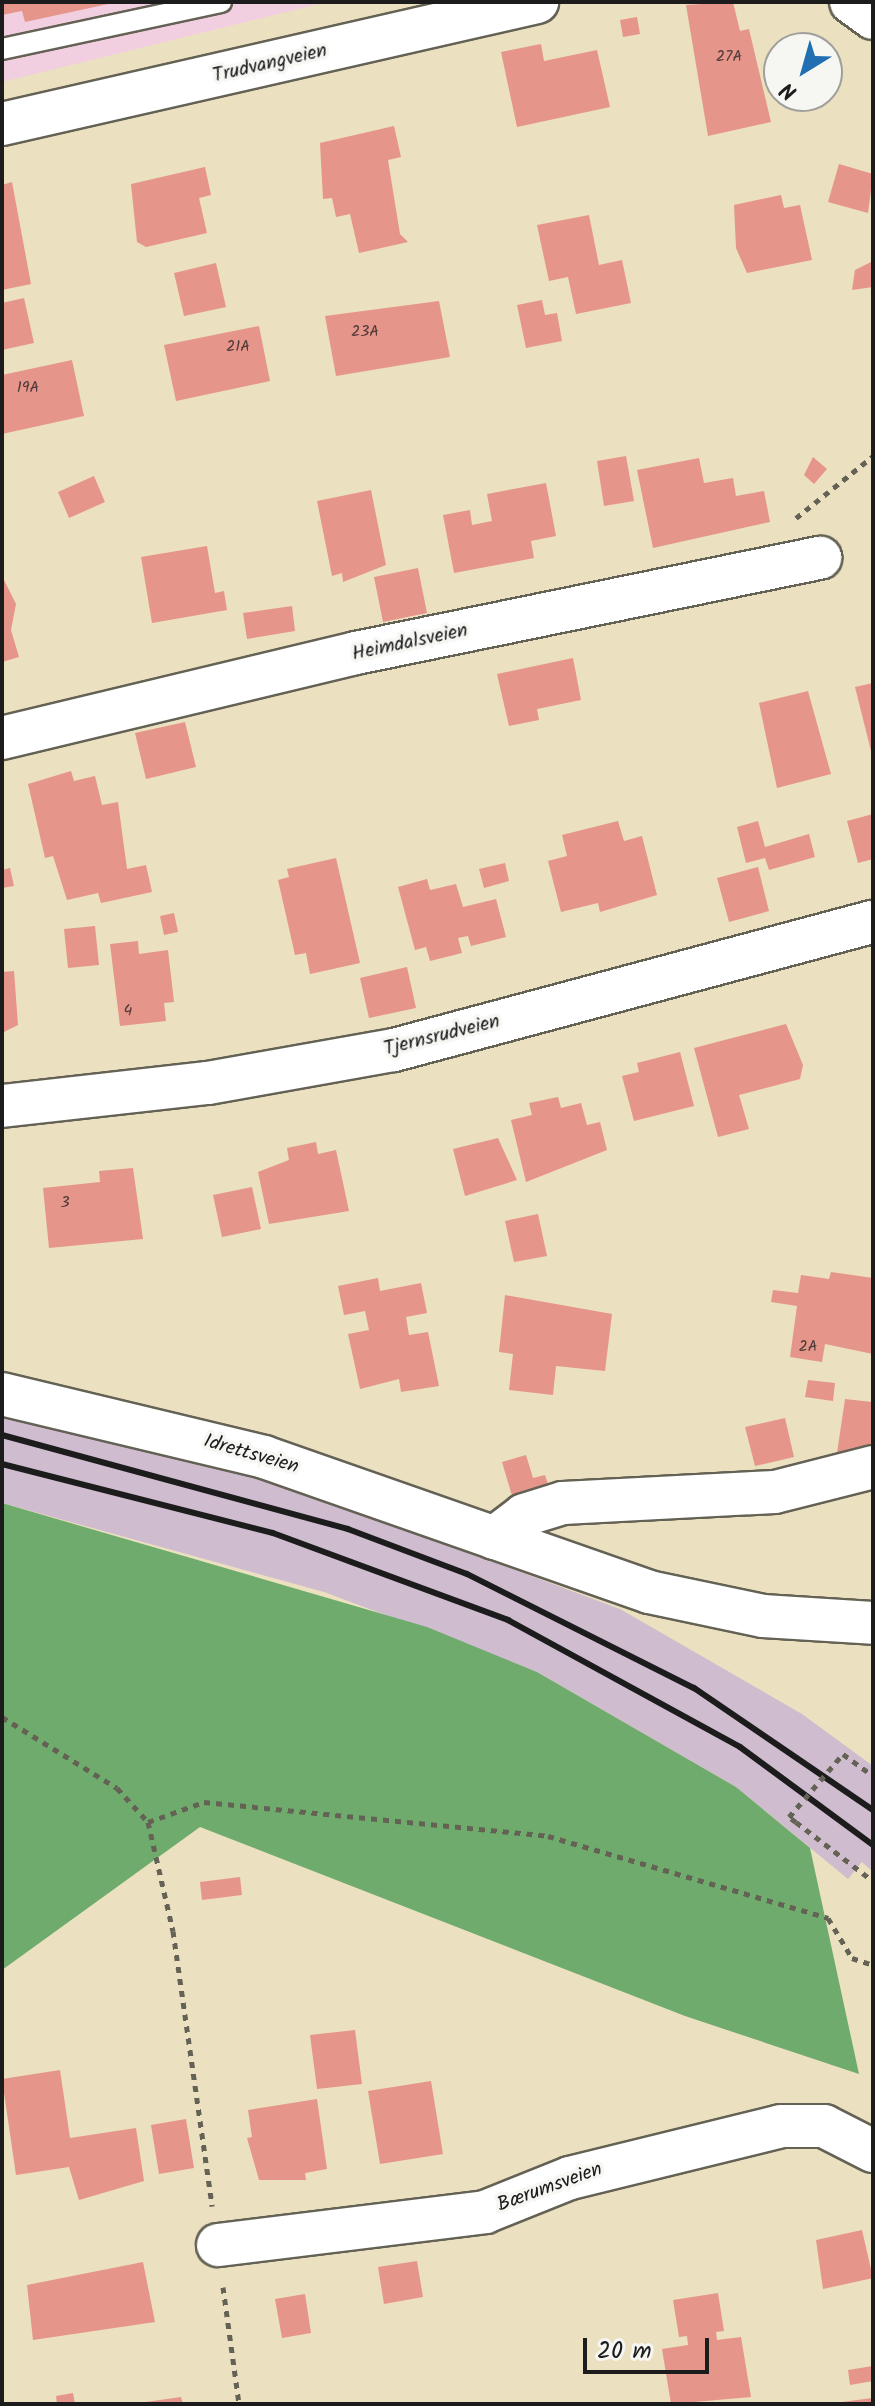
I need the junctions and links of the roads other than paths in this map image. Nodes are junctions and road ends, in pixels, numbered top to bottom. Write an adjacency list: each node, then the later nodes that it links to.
1 (221, 2): 5 (lane)
2 (537, 2): 6 (street, Trudvangveien)
3 (851, 2): 4 (street)
4 (873, 18)
5 (2, 49)
6 (2, 124)
7 (820, 558): 8 (street, Heimdalsveien)
8 (2, 738)
9 (873, 922): 10 (street, Tjernsrudveien)
10 (2, 1106)
11 (2, 1394): 13 (street, Idrettsveien)
12 (873, 1467): 13 (street)
13 (494, 1538): 14 (street, Idrettsveien)
14 (873, 1623)
15 (873, 2151): 16 (street, Bærumsveien)
16 (218, 2245)

